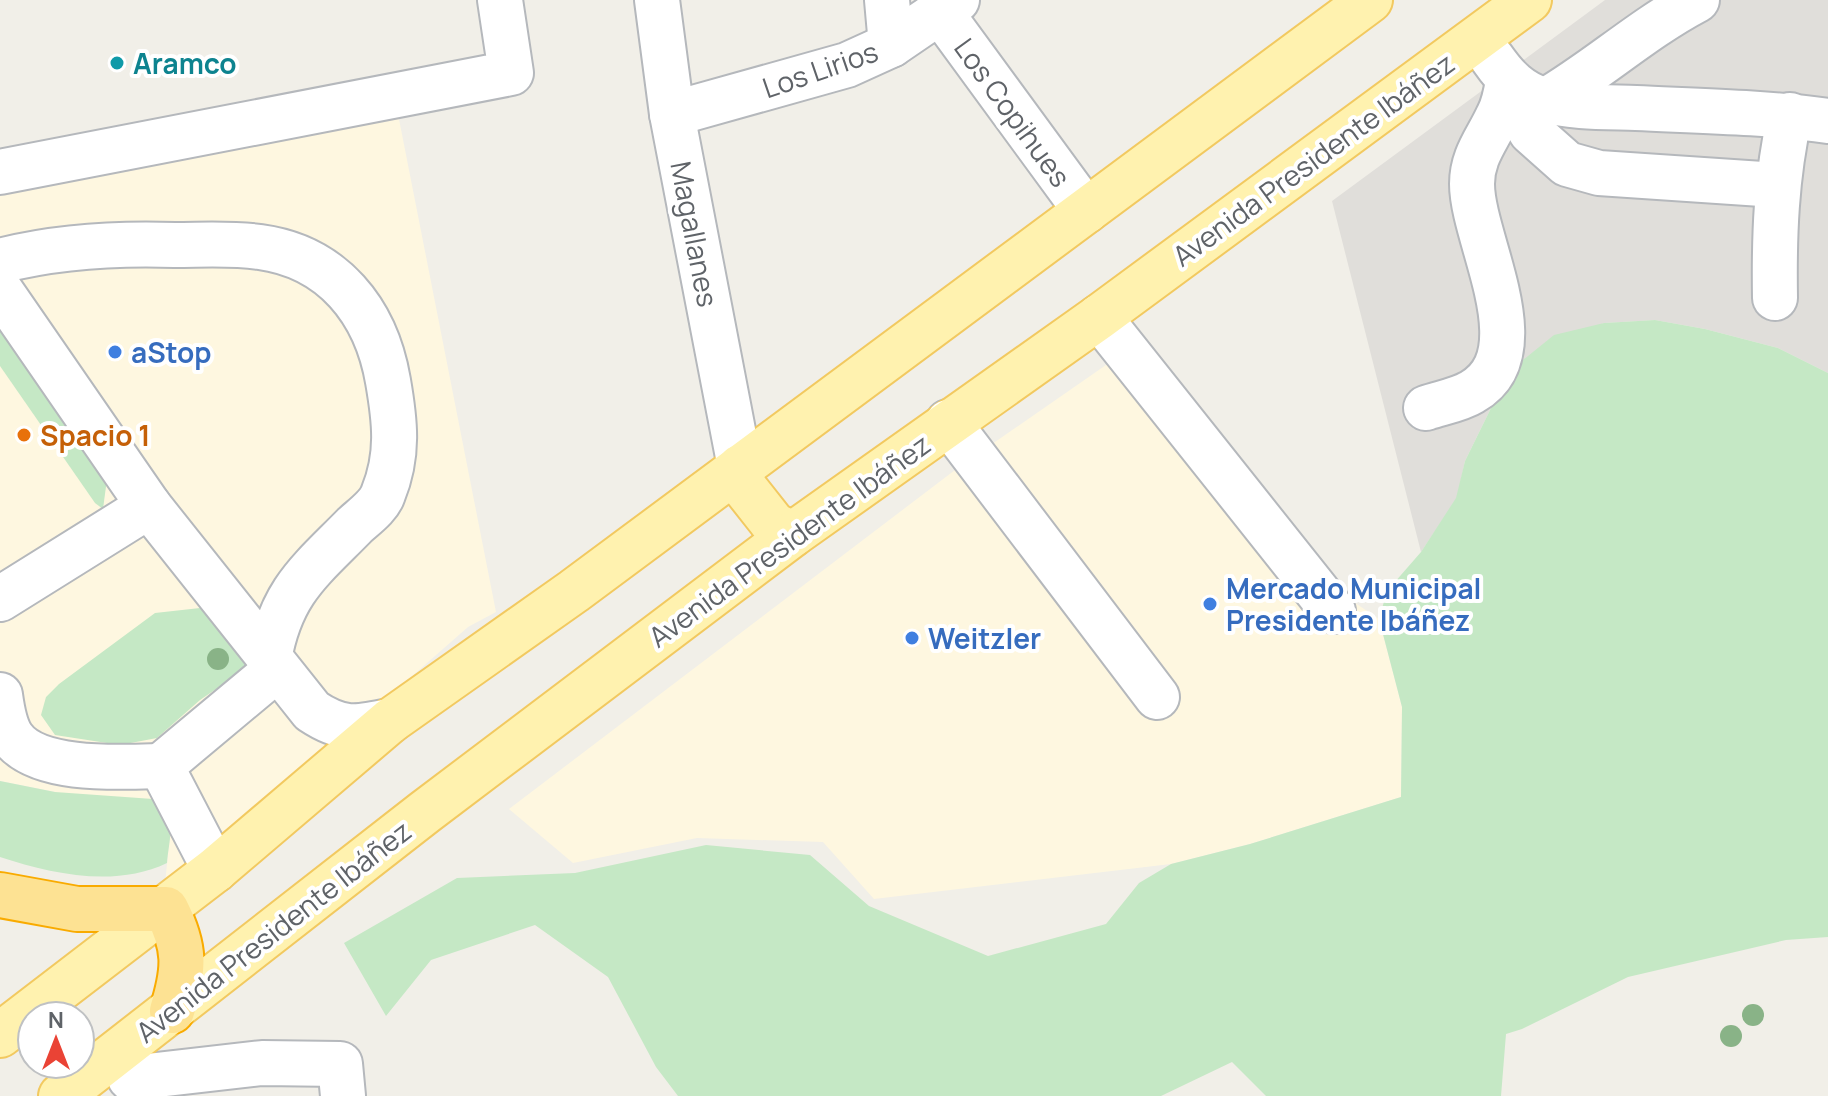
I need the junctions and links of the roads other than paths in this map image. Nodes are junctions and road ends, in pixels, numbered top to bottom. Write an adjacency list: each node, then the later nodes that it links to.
1 (500, 0): 13 (street)
2 (657, 0): 11 (street, Magallanes)
3 (887, 0): 9 (street)
4 (1370, 0): 15 (main road)
5 (1529, 0): 8 (main road, Avenida Presidente Ibáñez)
6 (1697, 0): 10 (street)
7 (949, 6): 9 (street, Los Lirios); 15 (street, Los Copihues)
8 (1477, 38): 10 (street); 19 (main road, Avenida Presidente Ibáñez)
9 (891, 45): 11 (street, Los Lirios)
10 (1527, 91): 12 (street); 14 (street); 20 (street)
11 (672, 114): 22 (street, Magallanes)
12 (1809, 118): 14 (street)
13 (0, 172)
14 (1777, 185): 18 (street)
15 (1086, 211): 22 (main road)
16 (0, 261): 27 (street)
17 (0, 290): 23 (street)
18 (1775, 298)
19 (1099, 317): 21 (main road, Avenida Presidente Ibáñez); 26 (street)
20 (1426, 408)
21 (948, 422): 24 (main road, Avenida Presidente Ibáñez); 29 (street)
22 (740, 467): 24 (main road); 30 (main road)
23 (149, 506): 25 (street); 27 (street)
24 (793, 534): 35 (main road, Avenida Presidente Ibáñez)
25 (0, 599)
26 (1333, 611)
27 (273, 664): 30 (street); 31 (street)
28 (0, 695): 31 (street)
29 (1157, 697)
30 (390, 721): 32 (main road)
31 (161, 766): 32 (street)
32 (215, 870): 34 (main road)
33 (0, 895): 34 (highway)
34 (166, 909): 35 (highway); 36 (main road)
35 (172, 1011): 39 (main road, Avenida Presidente Ibáñez)
36 (0, 1035)
37 (130, 1078): 38 (street)
38 (342, 1080)
39 (61, 1096)

